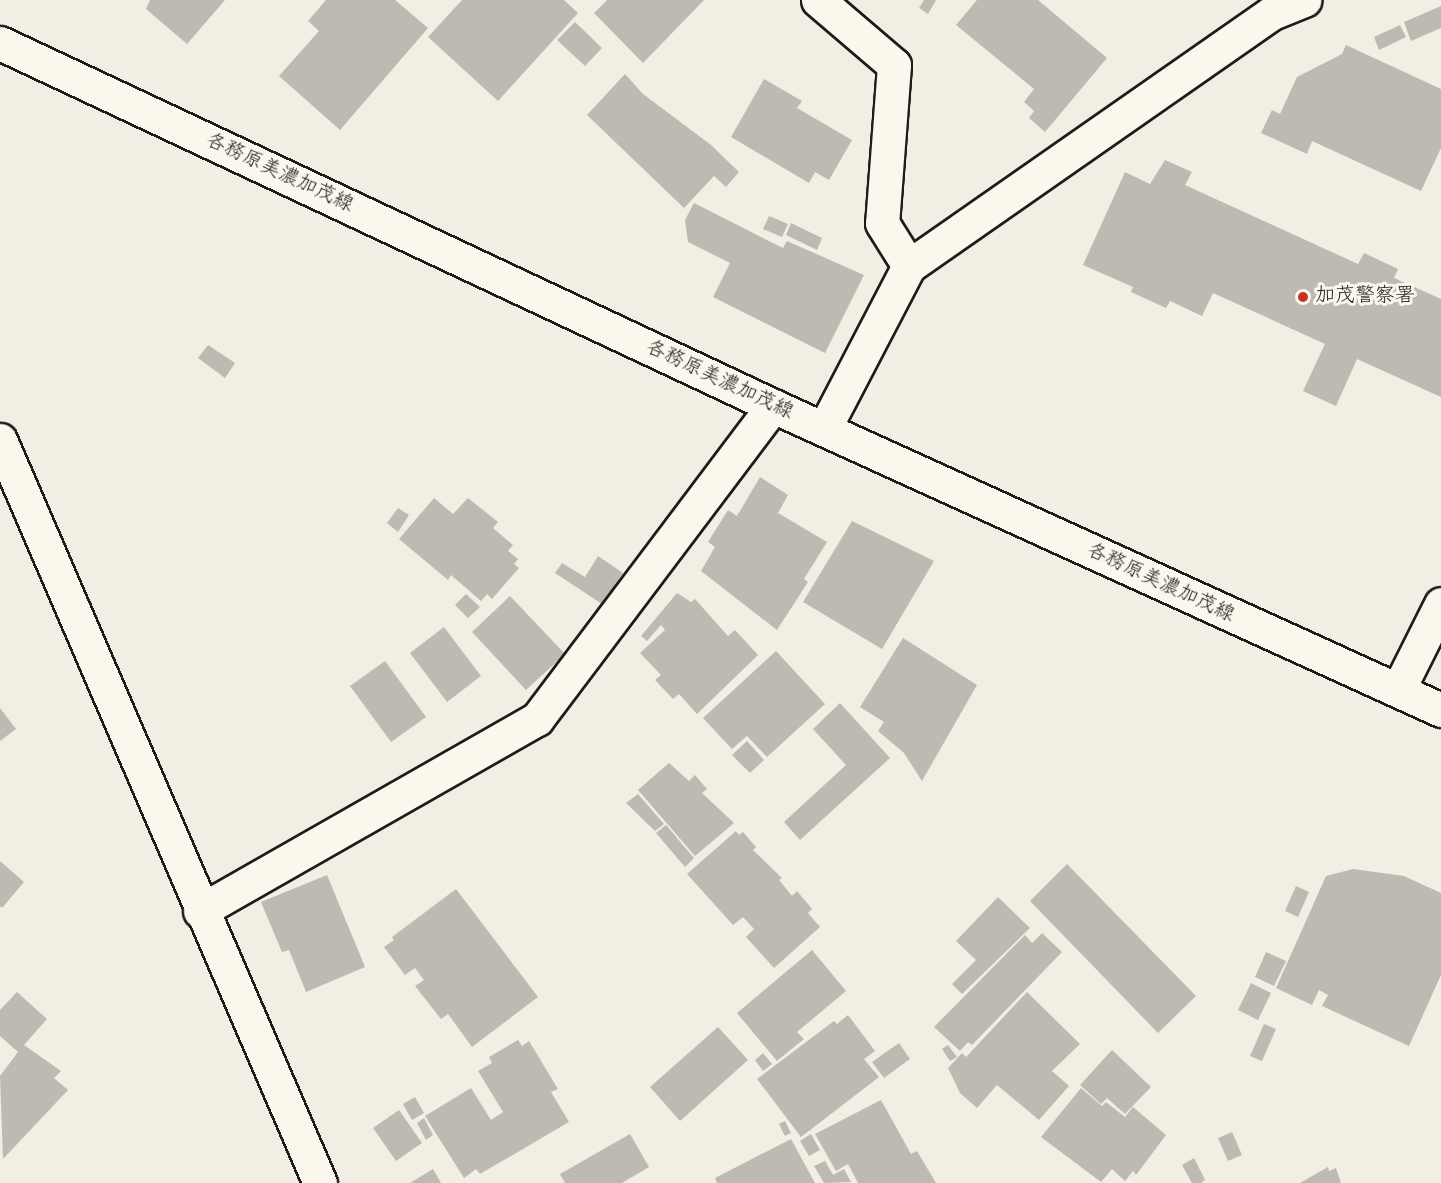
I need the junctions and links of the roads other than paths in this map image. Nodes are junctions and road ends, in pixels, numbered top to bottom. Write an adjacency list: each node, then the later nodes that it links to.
1 (818, 0): 4 (street)
2 (1304, 0): 4 (street)
3 (0, 43): 5 (street, 各務原美濃加茂線)
4 (909, 266): 6 (street)
5 (773, 406): 6 (street, 各務原美濃加茂線); 11 (street)
6 (824, 429): 9 (street, 各務原美濃加茂線)
7 (0, 440): 11 (street)
8 (1441, 604): 9 (street)
9 (1398, 690): 10 (street, 各務原美濃加茂線)
10 (1441, 711)
11 (200, 911): 12 (street)
12 (320, 1183)

